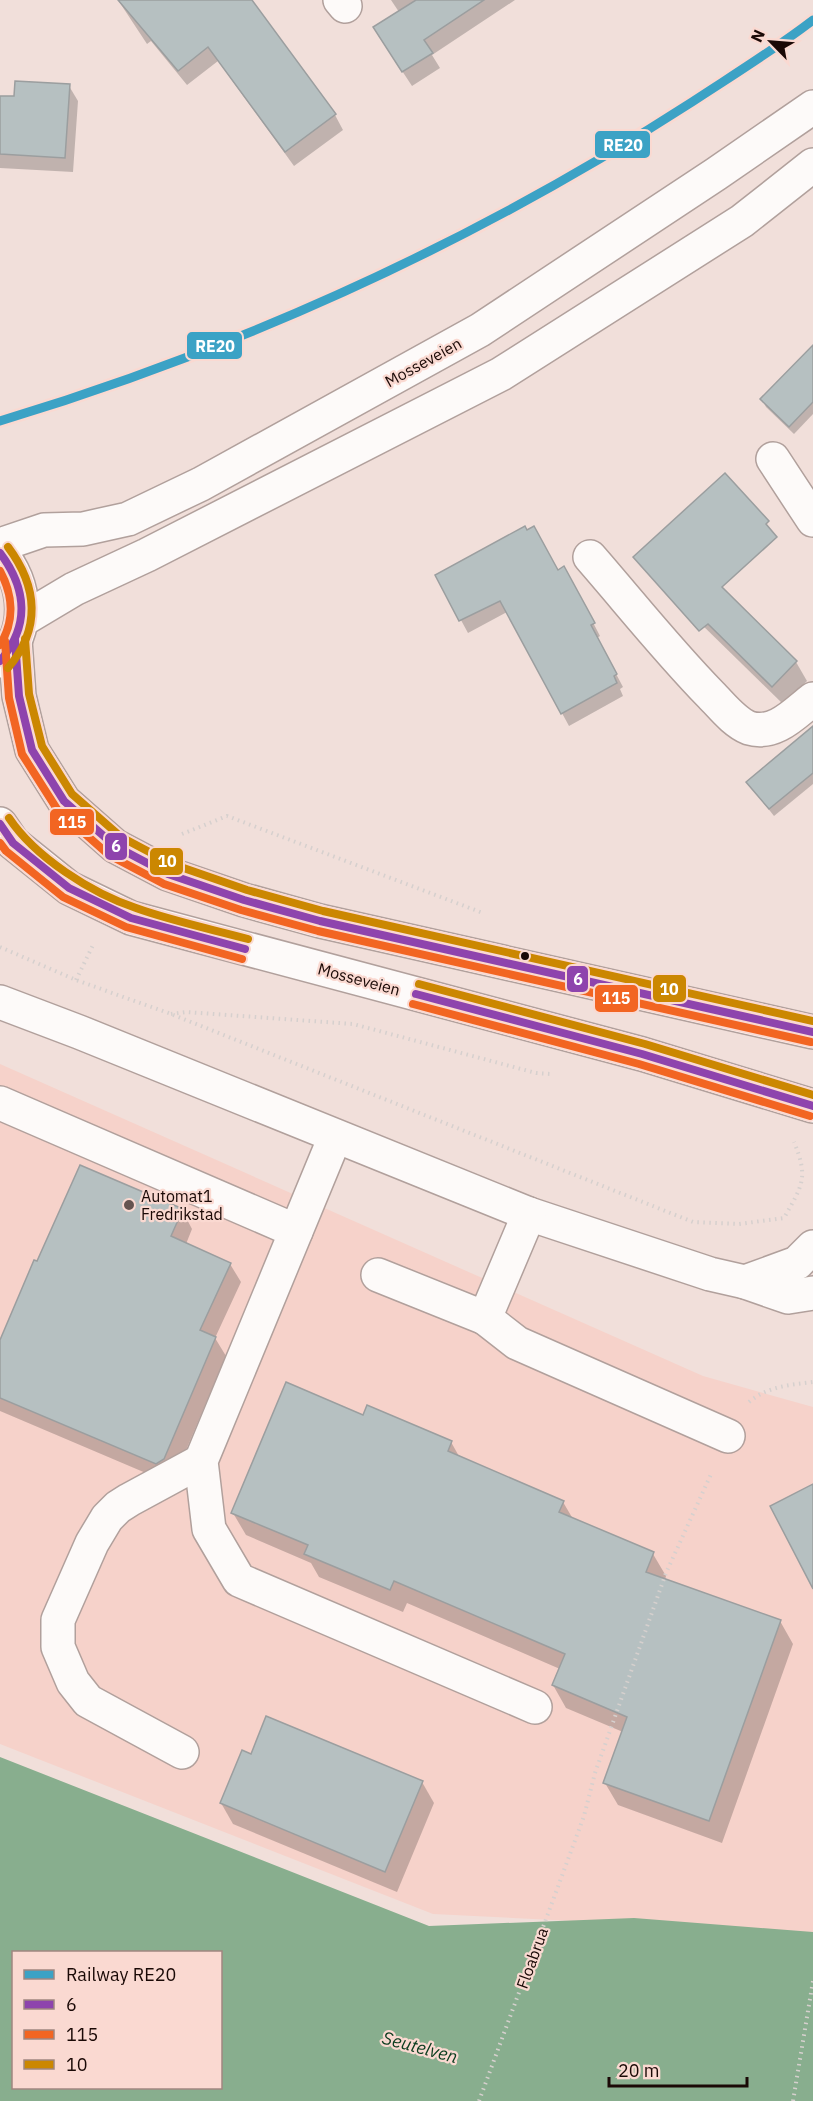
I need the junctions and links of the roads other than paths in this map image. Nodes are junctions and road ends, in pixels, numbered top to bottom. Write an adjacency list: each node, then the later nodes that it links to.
1 (813, 107): 5 (main road, Mosseveien)
2 (813, 165): 8 (main road)
3 (773, 459): 4 (main road)
4 (813, 520)
5 (0, 545)
6 (0, 553): 8 (main road)
7 (590, 557): 9 (main road)
8 (12, 640): 12 (main road)
9 (813, 699)
10 (0, 824): 14 (main road, Mosseveien)
11 (0, 1002): 15 (main road)
12 (813, 1032)
13 (0, 1103): 17 (main road)
14 (813, 1106)
15 (334, 1137): 16 (main road); 17 (main road)
16 (529, 1214): 20 (main road); 22 (main road)
17 (296, 1231): 24 (main road)
18 (813, 1247): 20 (main road)
19 (378, 1275): 22 (main road)
20 (745, 1282): 21 (main road)
21 (813, 1293)
22 (485, 1318): 23 (main road)
23 (728, 1436)
24 (201, 1461): 25 (main road); 26 (main road)
25 (535, 1707)
26 (182, 1752)

